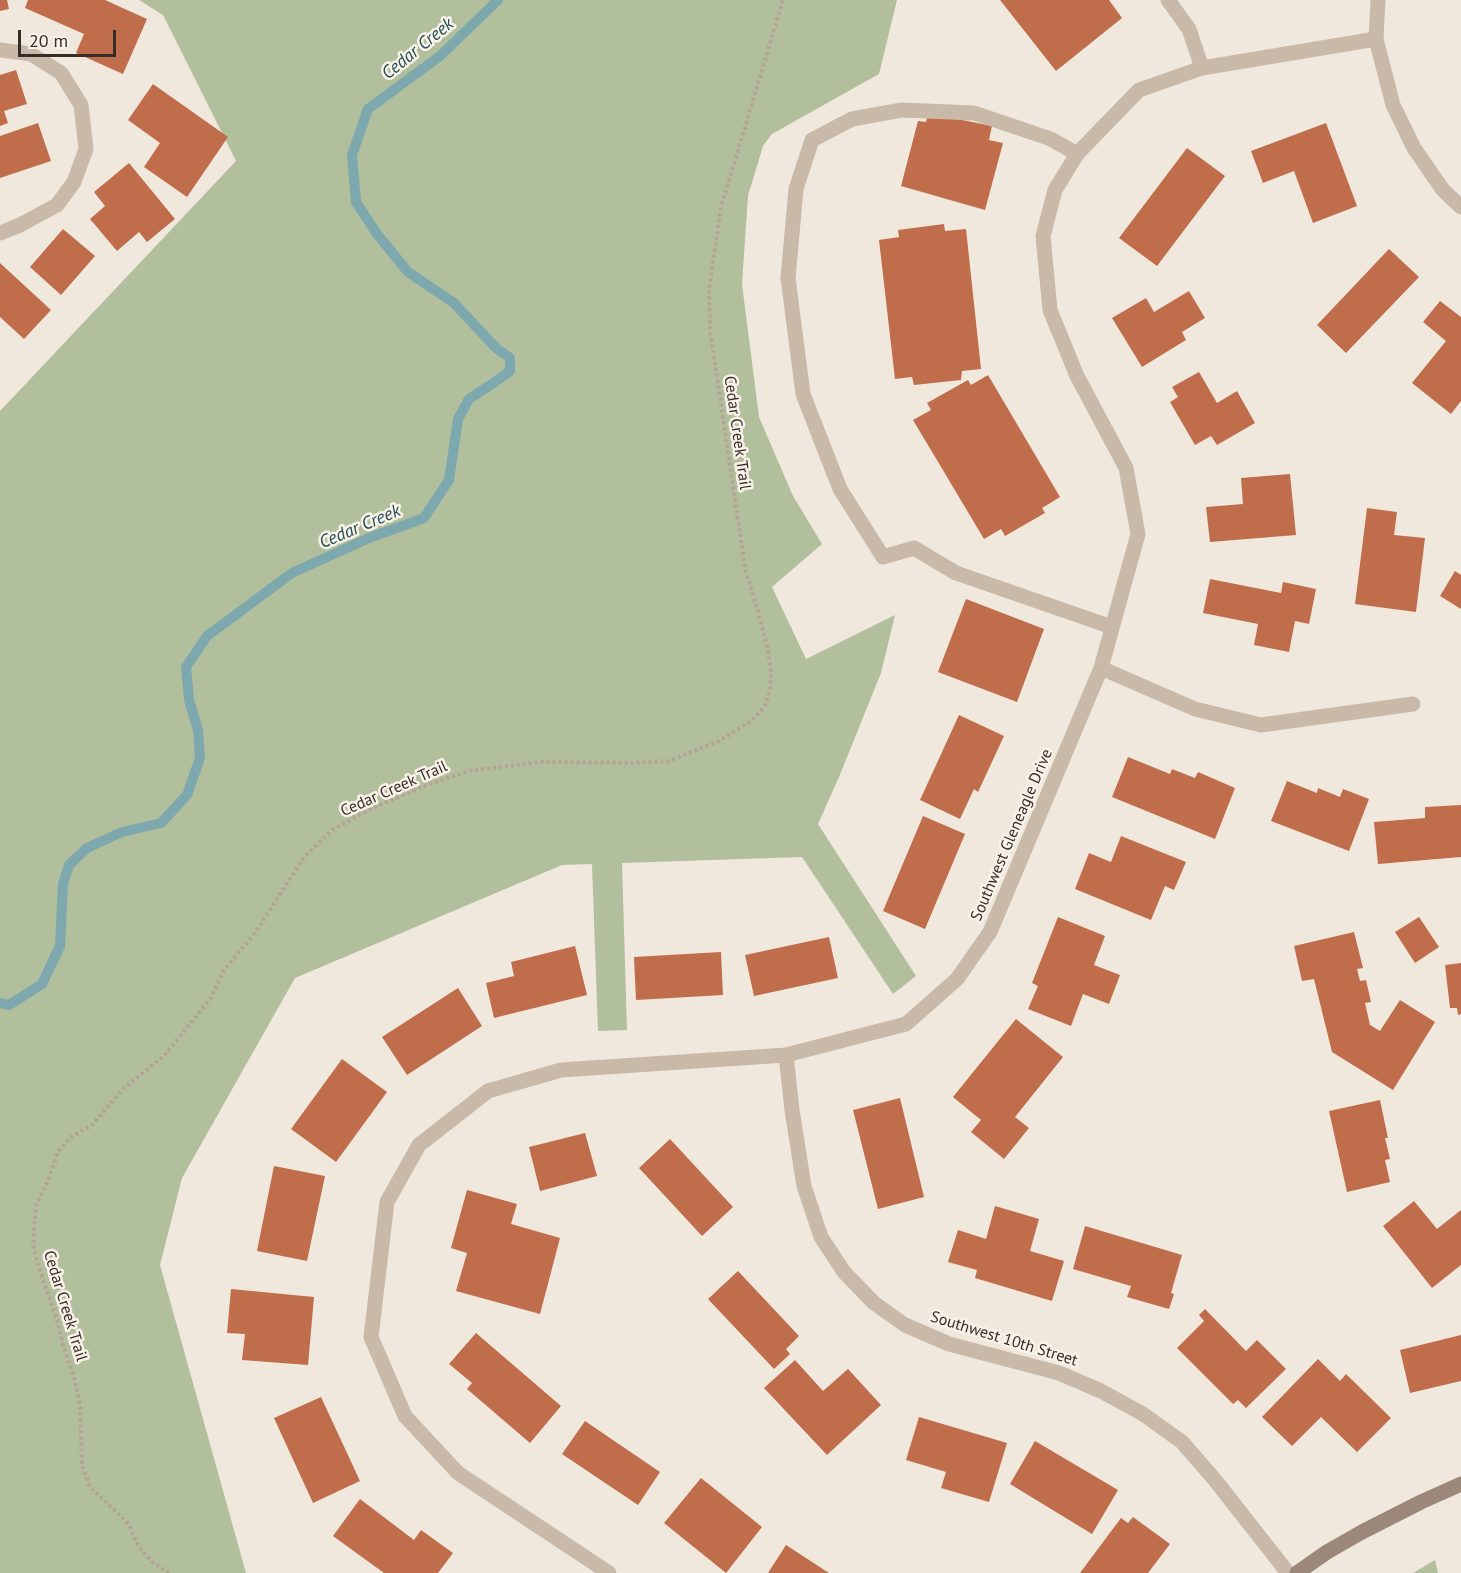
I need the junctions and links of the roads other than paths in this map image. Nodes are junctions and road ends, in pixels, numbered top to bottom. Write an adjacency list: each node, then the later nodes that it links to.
1 (1168, 0): 5 (street)
2 (1378, 0): 3 (street)
3 (1376, 39): 5 (street, Southwest Gleneagle Drive); 7 (street)
4 (0, 50): 8 (street)
5 (1202, 68): 6 (street, Southwest Gleneagle Drive)
6 (1077, 154): 9 (street, Southwest Gleneagle Drive); 9 (street)
7 (1461, 207)
8 (0, 233)
9 (1112, 627): 10 (street, Southwest Gleneagle Drive)
10 (1101, 669): 11 (street); 12 (street, Southwest Gleneagle Drive)
11 (1413, 704)
12 (786, 1055): 14 (street, Southwest Gleneagle Drive); 15 (street, Southwest 10th Street)
13 (1461, 1484): 16 (main road)
14 (609, 1573)
15 (1288, 1573)
16 (1297, 1573)

